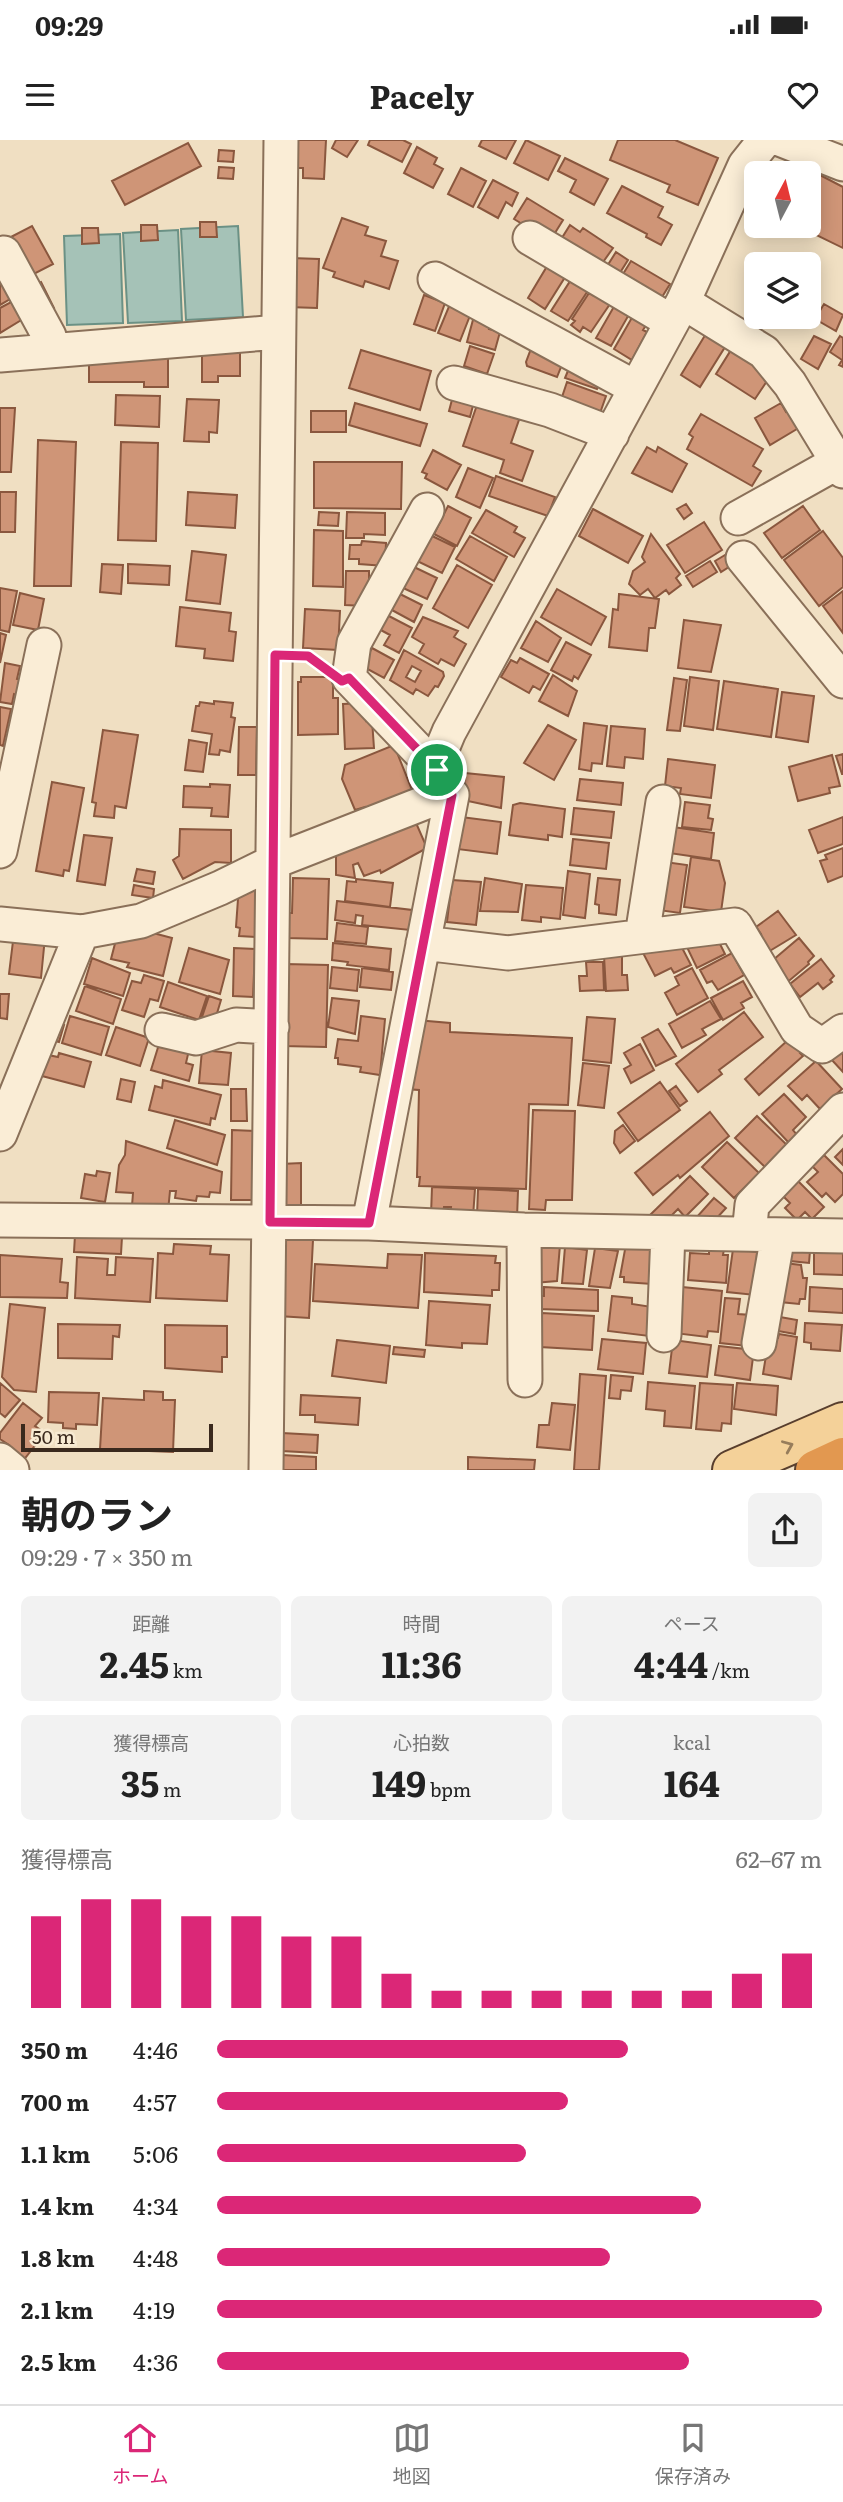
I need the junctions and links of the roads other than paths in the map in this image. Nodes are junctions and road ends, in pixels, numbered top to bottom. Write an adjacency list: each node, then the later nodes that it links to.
1 (281, 140): 9 (street)
2 (765, 140): 8 (street)
3 (782, 140): 4 (street)
4 (843, 164)
5 (530, 238): 8 (street)
6 (4, 253): 10 (street)
7 (435, 279): 13 (street)
8 (678, 312): 13 (street); 15 (street)
9 (278, 332): 10 (street); 24 (street)
10 (52, 350): 11 (street)
11 (0, 355)
12 (454, 383): 14 (street)
13 (636, 388): 14 (street)
14 (612, 433): 21 (street)
15 (840, 467): 17 (street)
16 (427, 510): 21 (street)
17 (738, 518)
18 (743, 558): 20 (street)
19 (44, 645): 23 (street)
20 (843, 681)
21 (437, 774): 24 (street); 28 (street)
22 (663, 802): 27 (street)
23 (0, 851)
24 (273, 862): 26 (street); 29 (street)
25 (0, 925): 26 (street)
26 (82, 932): 33 (street)
27 (642, 936): 28 (street); 31 (street)
28 (423, 943): 36 (street)
29 (272, 1027): 30 (street); 35 (street)
30 (162, 1030)
31 (843, 1031)
32 (843, 1110): 39 (street)
33 (0, 1134)
34 (0, 1220): 35 (street)
35 (270, 1222): 36 (street); 48 (street)
36 (369, 1223): 37 (street)
37 (524, 1230): 38 (street); 43 (street)
38 (668, 1233): 39 (street); 41 (street)
39 (763, 1235): 40 (street); 42 (street)
40 (843, 1236)
41 (664, 1335)
42 (759, 1343)
43 (525, 1380)
44 (843, 1422): 49 (main road, one-way to 44)
45 (843, 1457): 50 (highway)
46 (0, 1460): 47 (street)
47 (12, 1469)
48 (266, 1469)
49 (732, 1469)
50 (815, 1469)

